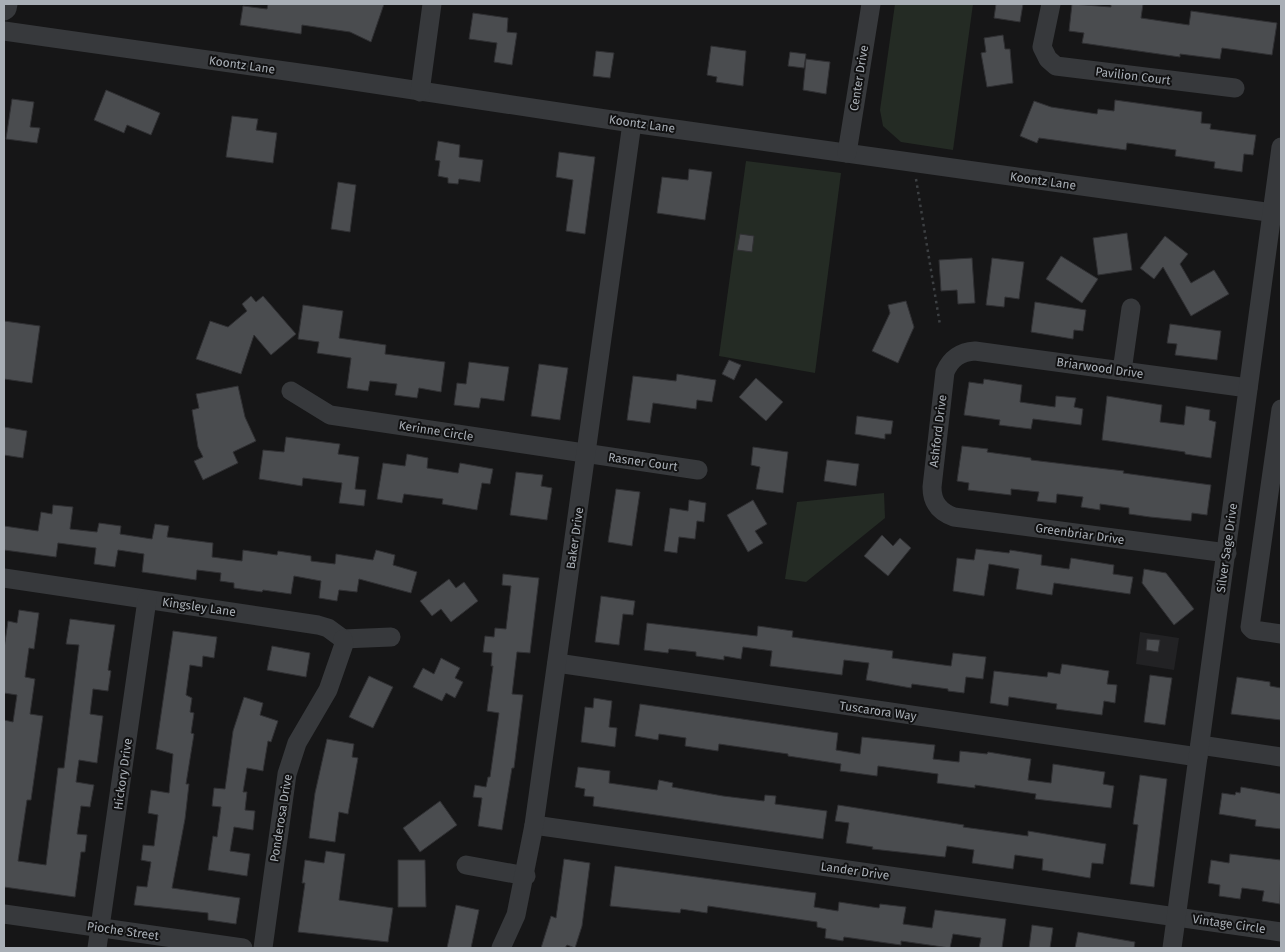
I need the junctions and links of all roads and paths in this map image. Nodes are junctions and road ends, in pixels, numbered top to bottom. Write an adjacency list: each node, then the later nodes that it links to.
1 (8, 4): 5 (street)
2 (432, 4): 8 (street)
3 (871, 4): 11 (street, Center Drive)
4 (1051, 4): 7 (street, Pavilion Court)
5 (4, 11)
6 (4, 31): 8 (street, Koontz Lane)
7 (1235, 88)
8 (420, 92): 9 (street, Koontz Lane)
9 (632, 123): 11 (street, Koontz Lane); 21 (street, Baker Drive)
10 (1281, 147): 13 (street, Silver Sage Drive)
11 (847, 153): 13 (street, Koontz Lane)
12 (916, 179): 15 (path)
13 (1277, 214): 18 (street, Silver Sage Drive)
14 (1131, 308): 17 (street)
15 (940, 325)
16 (954, 358): 17 (street, Briarwood Drive); 23 (street, Ashford Drive)
17 (1122, 371): 18 (street, Briarwood Drive)
18 (1248, 388): 24 (street, Silver Sage Drive)
19 (291, 391): 21 (street, Kerinne Circle)
20 (1281, 409): 27 (street)
21 (587, 454): 22 (street, Rasner Court); 30 (street, Baker Drive)
22 (698, 470)
23 (937, 506): 24 (street, Greenbriar Drive)
24 (1227, 553): 31 (street, Silver Sage Drive)
25 (4, 578): 26 (street, Kingsley Lane)
26 (147, 600): 29 (street, Kingsley Lane); 38 (street, Hickory Drive)
27 (1281, 634)
28 (391, 637): 29 (street)
29 (343, 639): 42 (street, Ponderosa Drive)
30 (557, 663): 31 (street, Tuscarora Way); 33 (street, Baker Drive)
31 (1199, 751): 32 (street, Tuscarora Way); 37 (street, Silver Sage Drive)
32 (1281, 757)
33 (534, 825): 35 (street, Baker Drive); 37 (street, Lander Drive)
34 (466, 865): 35 (street)
35 (526, 876): 43 (street, Baker Drive)
36 (4, 914): 38 (street, Pioche Street)
37 (1176, 917): 39 (street, Vintage Circle); 44 (street, Silver Sage Drive)
38 (100, 927): 40 (street, Hickory Drive); 41 (street, Pioche Street)
39 (1281, 932)
40 (97, 948)
41 (243, 948)
42 (263, 948)
43 (501, 948)
44 (1172, 948)

